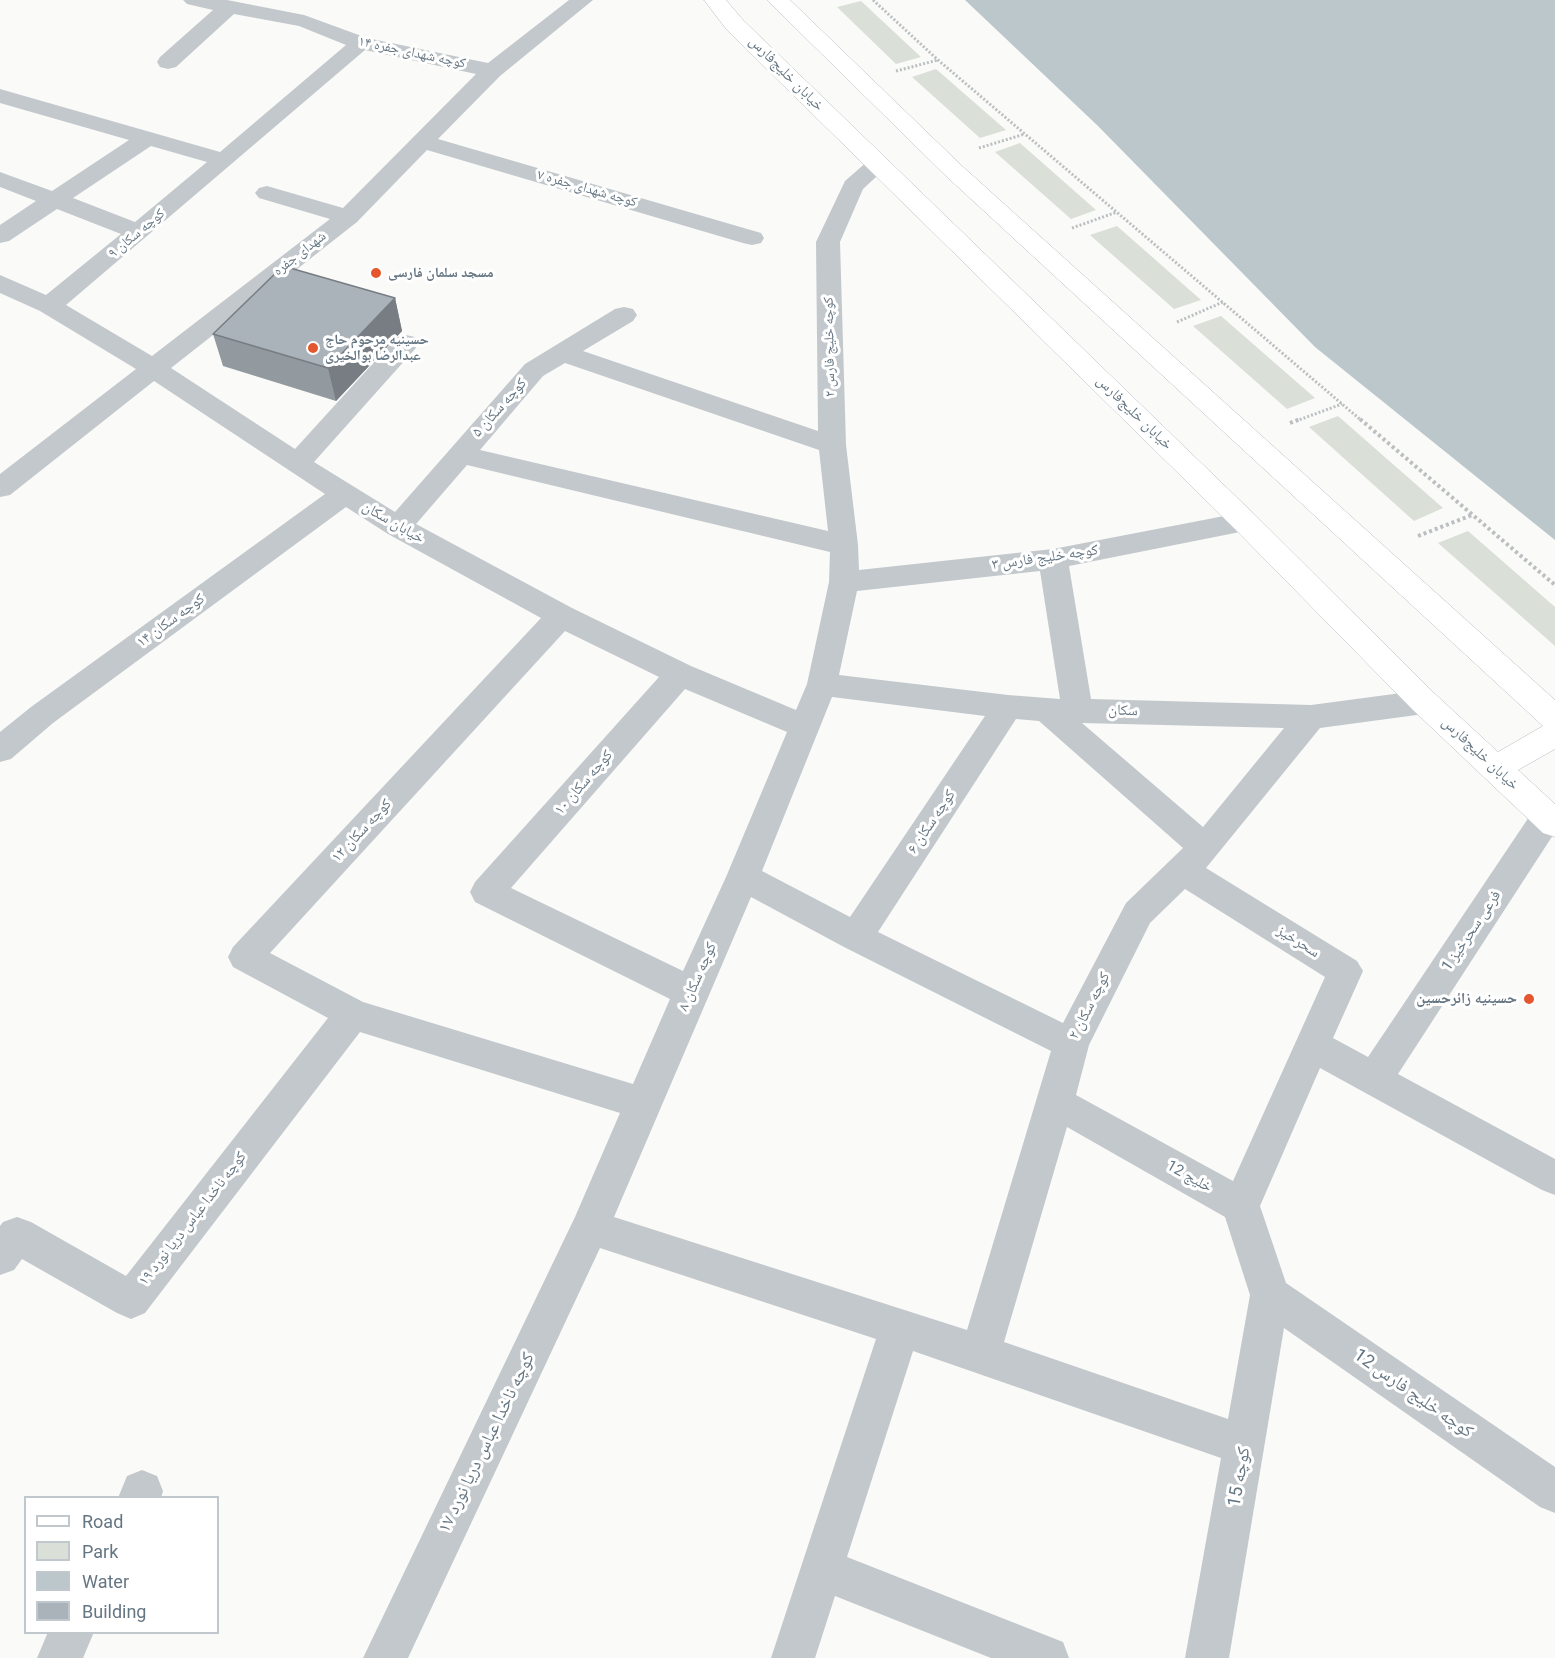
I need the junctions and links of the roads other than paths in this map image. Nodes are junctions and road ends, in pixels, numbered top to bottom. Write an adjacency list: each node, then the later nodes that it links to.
1 (194, 0): 5 (street, کوچه شهدای جفره ۱۴)
2 (582, 0): 8 (street, شهدای جفره)
3 (715, 0): 13 (main road, خیابان خلیج‌فارس)
4 (778, 0): 44 (main road)
5 (229, 7): 6 (street, کوچه شهدای جفره ۱۴); 7 (street)
6 (361, 43): 8 (street, کوچه شهدای جفره ۱۴); 12 (street, کوچه سکان ۹)
7 (168, 62)
8 (492, 70): 11 (street, شهدای جفره)
9 (0, 96): 10 (street)
10 (148, 138): 12 (street); 16 (street)
11 (421, 141): 17 (street, شهدای جفره); 20 (street, کوچه شهدای جفره ۷)
12 (224, 160): 18 (street, کوچه سکان ۹)
13 (878, 165): 27 (street, کوچه خلیج فارس ۲); 32 (main road, خیابان خلیج‌فارس)
14 (0, 179): 16 (street)
15 (267, 193): 17 (street)
16 (55, 200): 18 (street); 19 (street)
17 (348, 217): 26 (street, شهدای جفره)
18 (139, 232): 22 (street, کوچه سکان ۹)
19 (0, 236)
20 (752, 238)
21 (0, 283): 22 (street, خیابان سکان)
22 (49, 306): 26 (street, خیابان سکان)
23 (624, 315): 25 (street, کوچه سکان ۵)
24 (406, 343): 29 (street)
25 (562, 352): 27 (street); 28 (street, کوچه سکان ۵)
26 (153, 368): 29 (street, خیابان سکان); 30 (street, شهدای جفره)
27 (832, 445): 34 (street, کوچه خلیج فارس ۲)
28 (459, 454): 33 (street, کوچه سکان ۵); 34 (street)
29 (297, 464): 31 (street, خیابان سکان)
30 (0, 488)
31 (345, 494): 33 (street, خیابان سکان); 47 (street, کوچه سکان ۱۴)
32 (1245, 522): 35 (street, کوچه خلیج فارس ۳); 40 (main road, خیابان خلیج‌فارس)
33 (398, 527): 37 (street, خیابان سکان)
34 (844, 545): 36 (street, کوچه خلیج فارس ۲)
35 (1053, 559): 36 (street, کوچه خلیج فارس ۳); 42 (street)
36 (844, 582): 39 (street, کوچه خلیج فارس ۲)
37 (561, 616): 38 (street, خیابان سکان); 54 (street, کوچه سکان ۱۲)
38 (680, 674): 45 (street, خیابان سکان); 53 (street, کوچه سکان ۱۰)
39 (822, 684): 41 (street, سکان); 45 (street, کوچه سکان ۸)
40 (1424, 702): 43 (street, سکان); 48 (main road, خیابان خلیج‌فارس)
41 (1008, 707): 42 (street, سکان); 52 (street, کوچه سکان ۶)
42 (1062, 710): 43 (street, سکان); 50 (street)
43 (1311, 717): 50 (street, کوچه سکان ۲)
44 (1555, 718)
45 (806, 726): 51 (street, کوچه سکان ۸)
46 (1555, 734): 48 (main road)
47 (0, 750)
48 (1496, 768): 49 (main road, خیابان خلیج‌فارس)
49 (1551, 821): 57 (street, فرعی سحرخیز 1)
50 (1194, 859): 55 (street, کوچه سکان ۲); 56 (street, سحرخیز)
51 (743, 877): 52 (street); 53 (street, کوچه سکان ۸)
52 (856, 937): 55 (street)
53 (691, 992): 59 (street, کوچه سکان ۸)
54 (353, 1014): 59 (street); 63 (street, کوچه ناخدا عباس دریا نورد ۱۹)
55 (1071, 1044): 58 (street, کوچه سکان ۲)
56 (1312, 1045): 57 (street); 61 (street)
57 (1374, 1079): 60 (street)
58 (1056, 1102): 61 (street, خلیج 12); 66 (street, کوچه سکان ۲)
59 (644, 1104): 62 (street, کوچه سکان ۸)
60 (1555, 1178)
61 (1241, 1206): 64 (street)
62 (590, 1227): 65 (street); 72 (street, کوچه ناخدا عباس دریا نورد ۱۷)
63 (0, 1257)
64 (1270, 1295): 67 (street, کوچه 15); 68 (street, کوچه خلیج فارس 12)
65 (900, 1328): 66 (street); 69 (street)
66 (980, 1354): 67 (street)
67 (1245, 1446): 75 (street, کوچه 15)
68 (1555, 1492)
69 (822, 1569): 73 (street); 74 (street)
70 (71, 1634): 71 (street)
71 (59, 1658)
72 (385, 1658)
73 (793, 1658)
74 (1047, 1658)
75 (1207, 1658)

